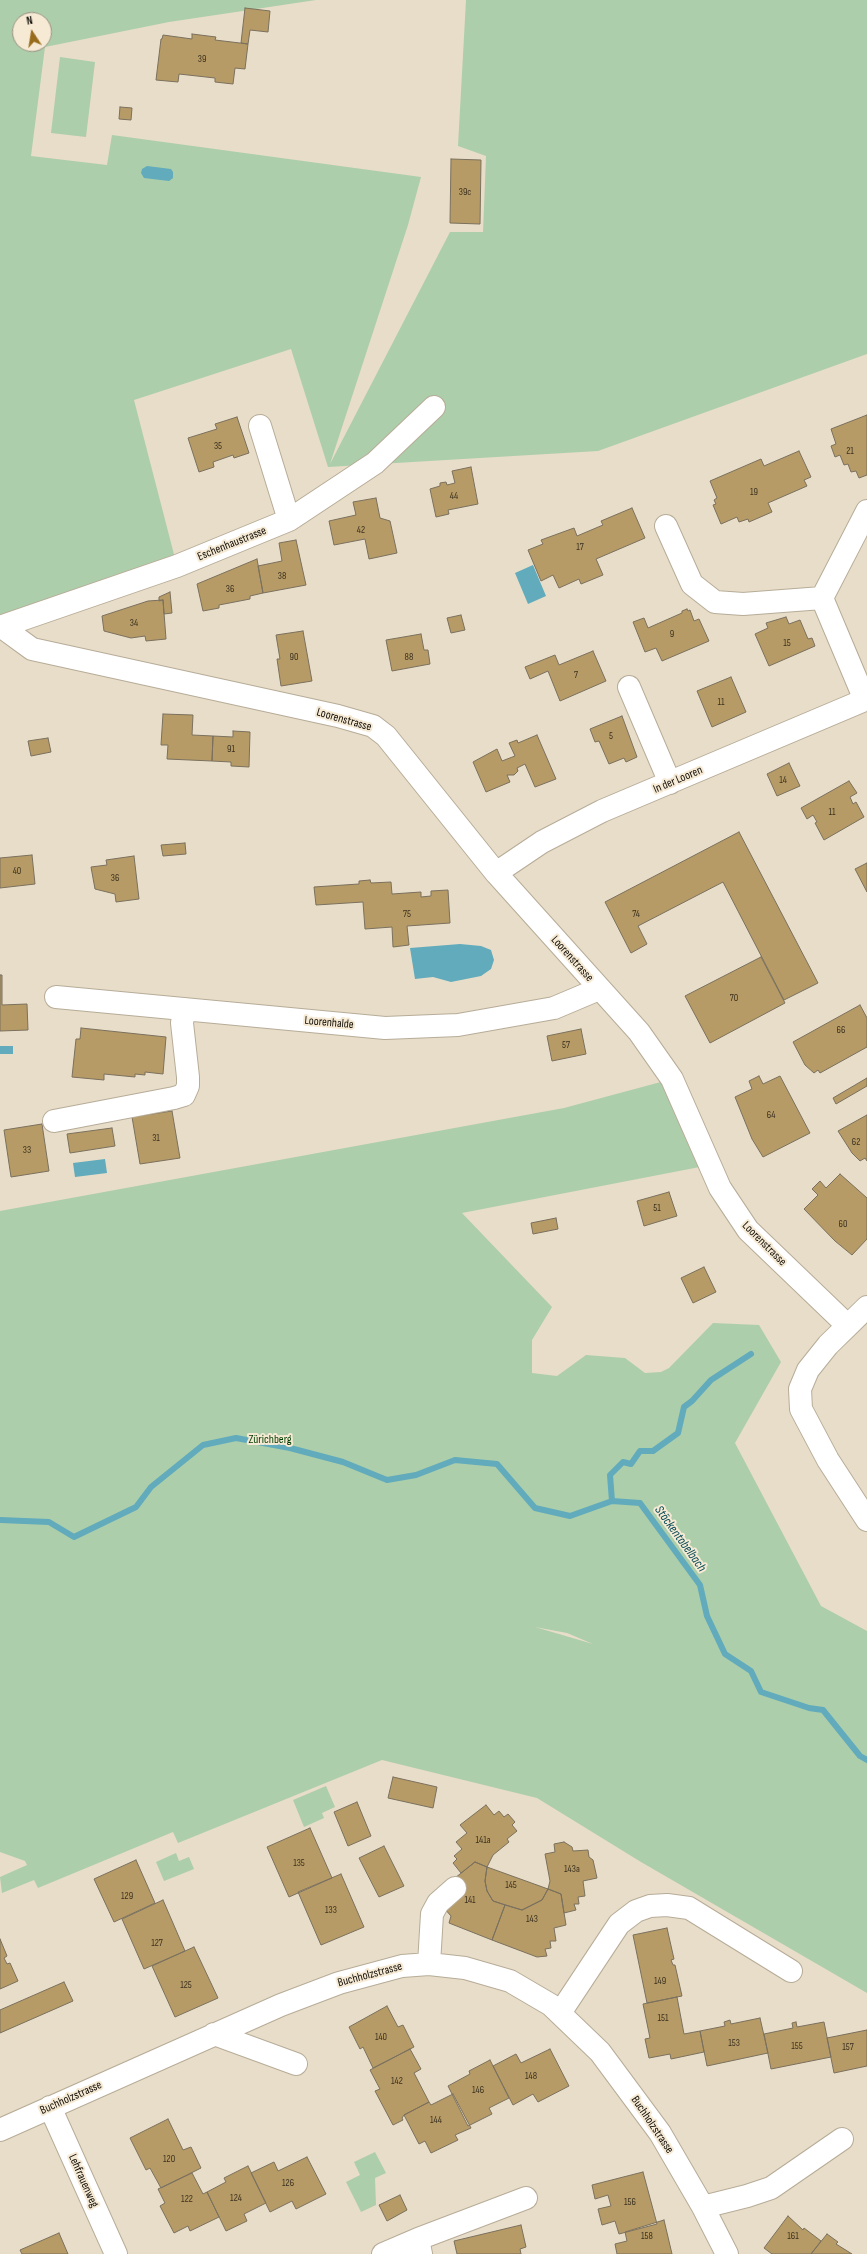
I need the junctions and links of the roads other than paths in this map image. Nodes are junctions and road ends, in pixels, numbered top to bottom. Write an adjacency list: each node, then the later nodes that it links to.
1 (434, 407): 4 (street, Eschenhaustrasse)
2 (260, 426): 4 (street)
3 (867, 511): 6 (street)
4 (289, 520): 7 (street, Eschenhaustrasse)
5 (666, 526): 6 (street)
6 (822, 598): 9 (street)
7 (1, 627): 11 (street, Loorenstrasse)
8 (629, 687): 10 (street)
9 (866, 700): 10 (street, In der Looren)
10 (670, 783): 11 (street, In der Looren)
11 (496, 873): 12 (street, Loorenstrasse)
12 (599, 989): 14 (street, Loorenhalde); 17 (street, Loorenstrasse)
13 (56, 997): 14 (street, Loorenhalde)
14 (184, 1009): 15 (street)
15 (54, 1121)
16 (867, 1307): 17 (street)
17 (847, 1325): 18 (street)
18 (867, 1520)
19 (455, 1888): 20 (street)
20 (429, 1964): 22 (street, Buchholzstrasse); 23 (street, Buchholzstrasse)
21 (791, 1971): 22 (street)
22 (560, 2013): 29 (street, Buchholzstrasse)
23 (214, 2034): 24 (street); 25 (street, Buchholzstrasse)
24 (296, 2064)
25 (50, 2107): 26 (street, Buchholzstrasse); 31 (street, Lehfrauenweg)
26 (0, 2130)
27 (842, 2139): 29 (street)
28 (526, 2198): 30 (street)
29 (703, 2207): 33 (street, Buchholzstrasse)
30 (420, 2246): 32 (street)
31 (116, 2254)
32 (382, 2254)
33 (727, 2254)

